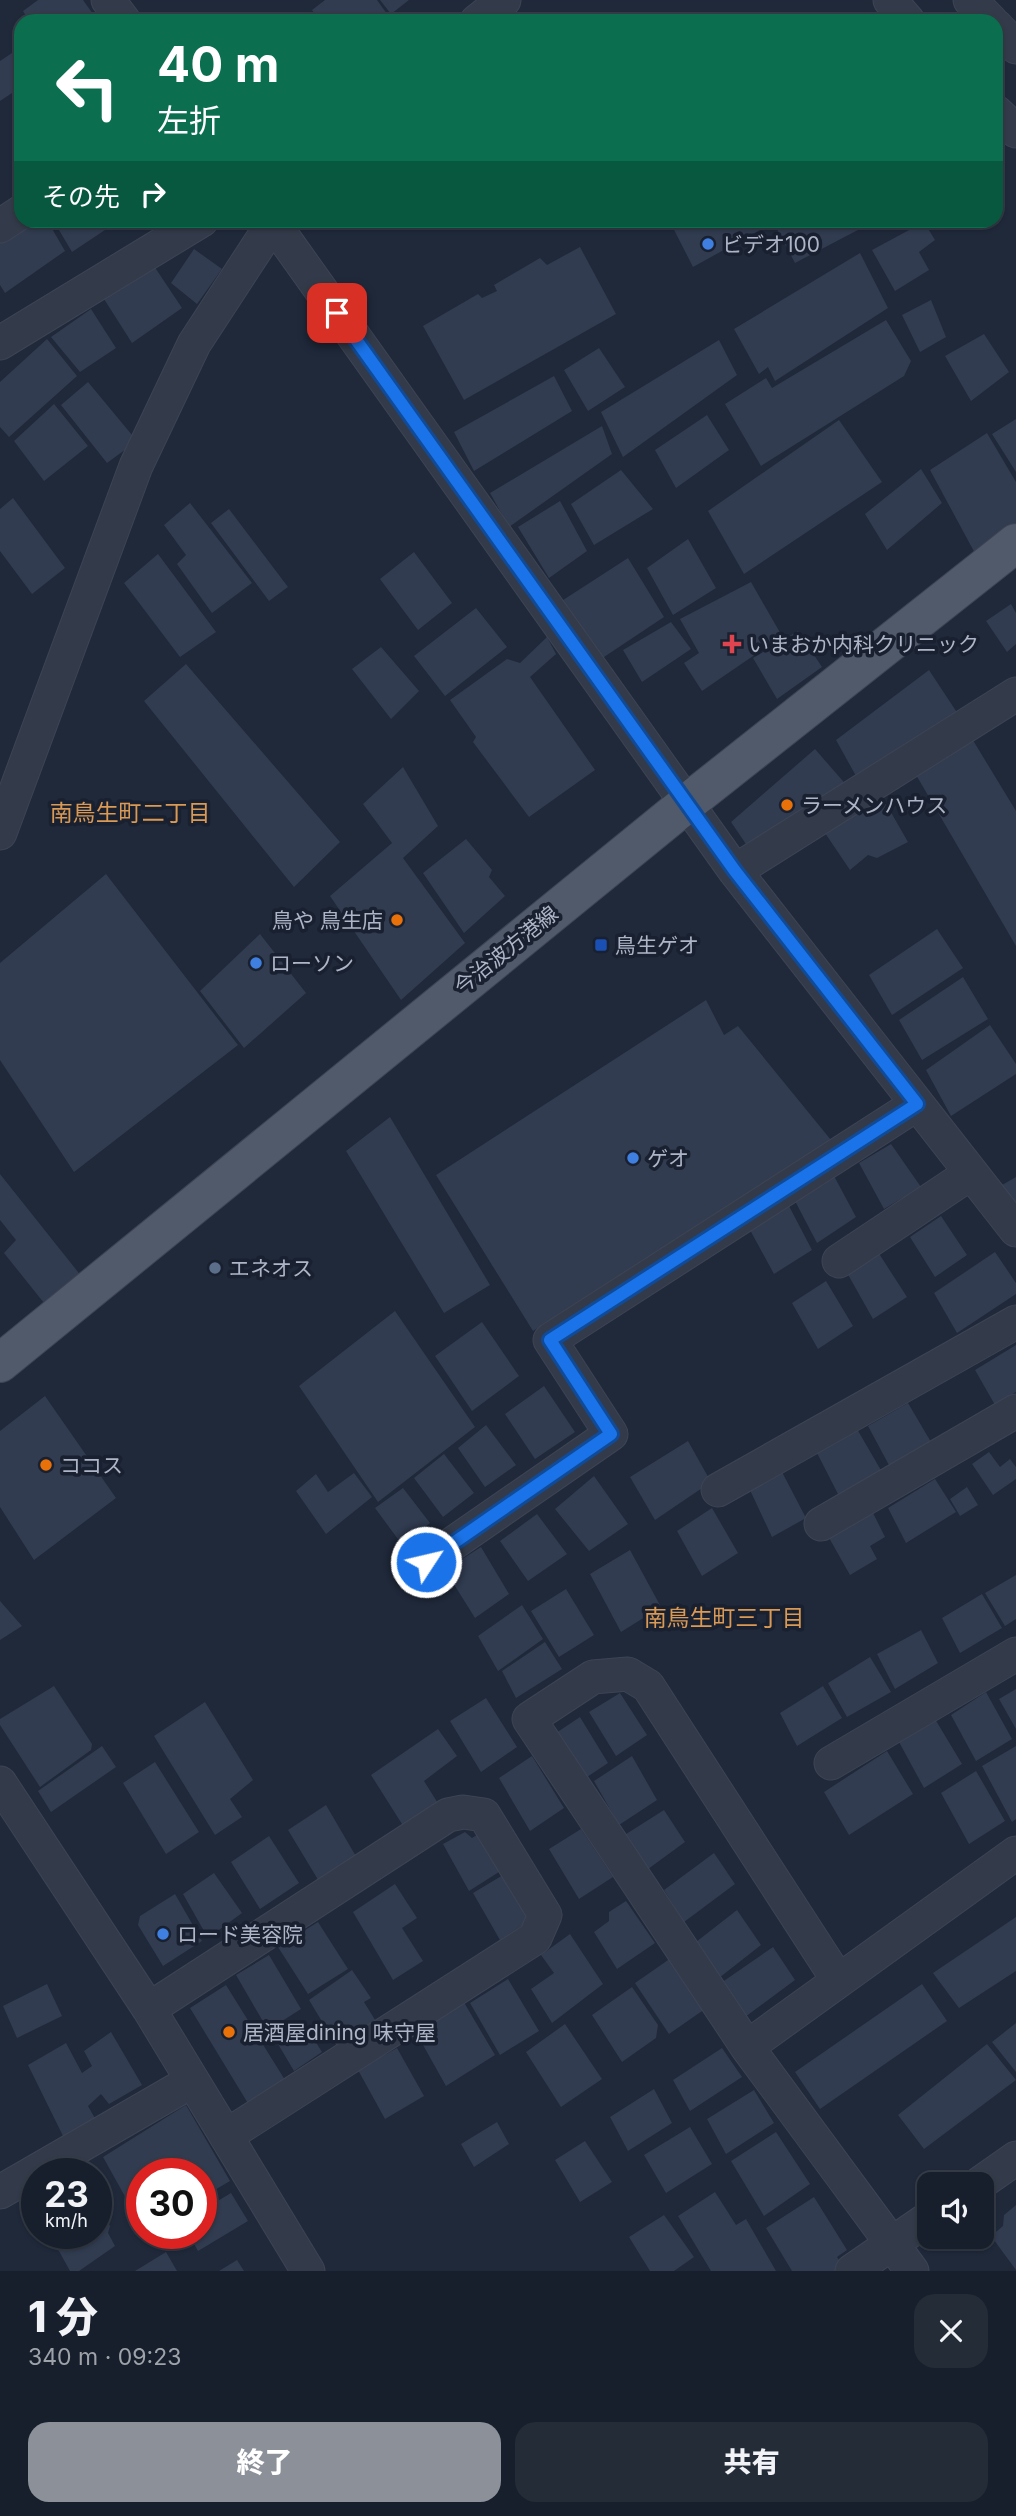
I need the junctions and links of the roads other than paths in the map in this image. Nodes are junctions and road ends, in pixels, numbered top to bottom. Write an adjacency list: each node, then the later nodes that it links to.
1 (108, 0): 5 (street)
2 (504, 0): 6 (street)
3 (890, 0): 7 (street)
4 (970, 0): 8 (street)
5 (119, 14)
6 (486, 14)
7 (902, 14)
8 (984, 14)
9 (1003, 33): 10 (street)
10 (1016, 47)
11 (1003, 119): 12 (street)
12 (1016, 131)
13 (189, 228): 16 (street)
14 (268, 228): 20 (street)
15 (276, 228): 19 (street)
16 (0, 344)
17 (1016, 543): 19 (main road, 今治波方港線)
18 (1016, 694): 21 (street)
19 (686, 804): 21 (street); 27 (main road, 今治波方港線)
20 (0, 833)
21 (735, 871): 22 (street)
22 (917, 1104): 23 (street); 31 (street)
23 (971, 1172): 24 (street); 25 (street)
24 (1016, 1230)
25 (839, 1261)
26 (1016, 1322): 29 (street)
27 (0, 1363)
28 (1016, 1411): 30 (street)
29 (718, 1490)
30 (821, 1524)
31 (426, 1562)
32 (1016, 1654): 33 (street)
33 (831, 1763)
34 (0, 1783): 37 (street)
35 (1016, 1853): 36 (street)
36 (838, 1980): 38 (street); 38 (street)
37 (149, 2009): 39 (street); 40 (street)
38 (747, 2047): 45 (street)
39 (192, 2081): 40 (street); 43 (street)
40 (226, 2136): 46 (street)
41 (1016, 2158): 42 (street)
42 (994, 2173)
43 (0, 2192)
44 (917, 2227): 45 (street)
45 (891, 2245): 47 (street); 48 (street)
46 (308, 2271)
47 (852, 2271)
48 (912, 2271)

